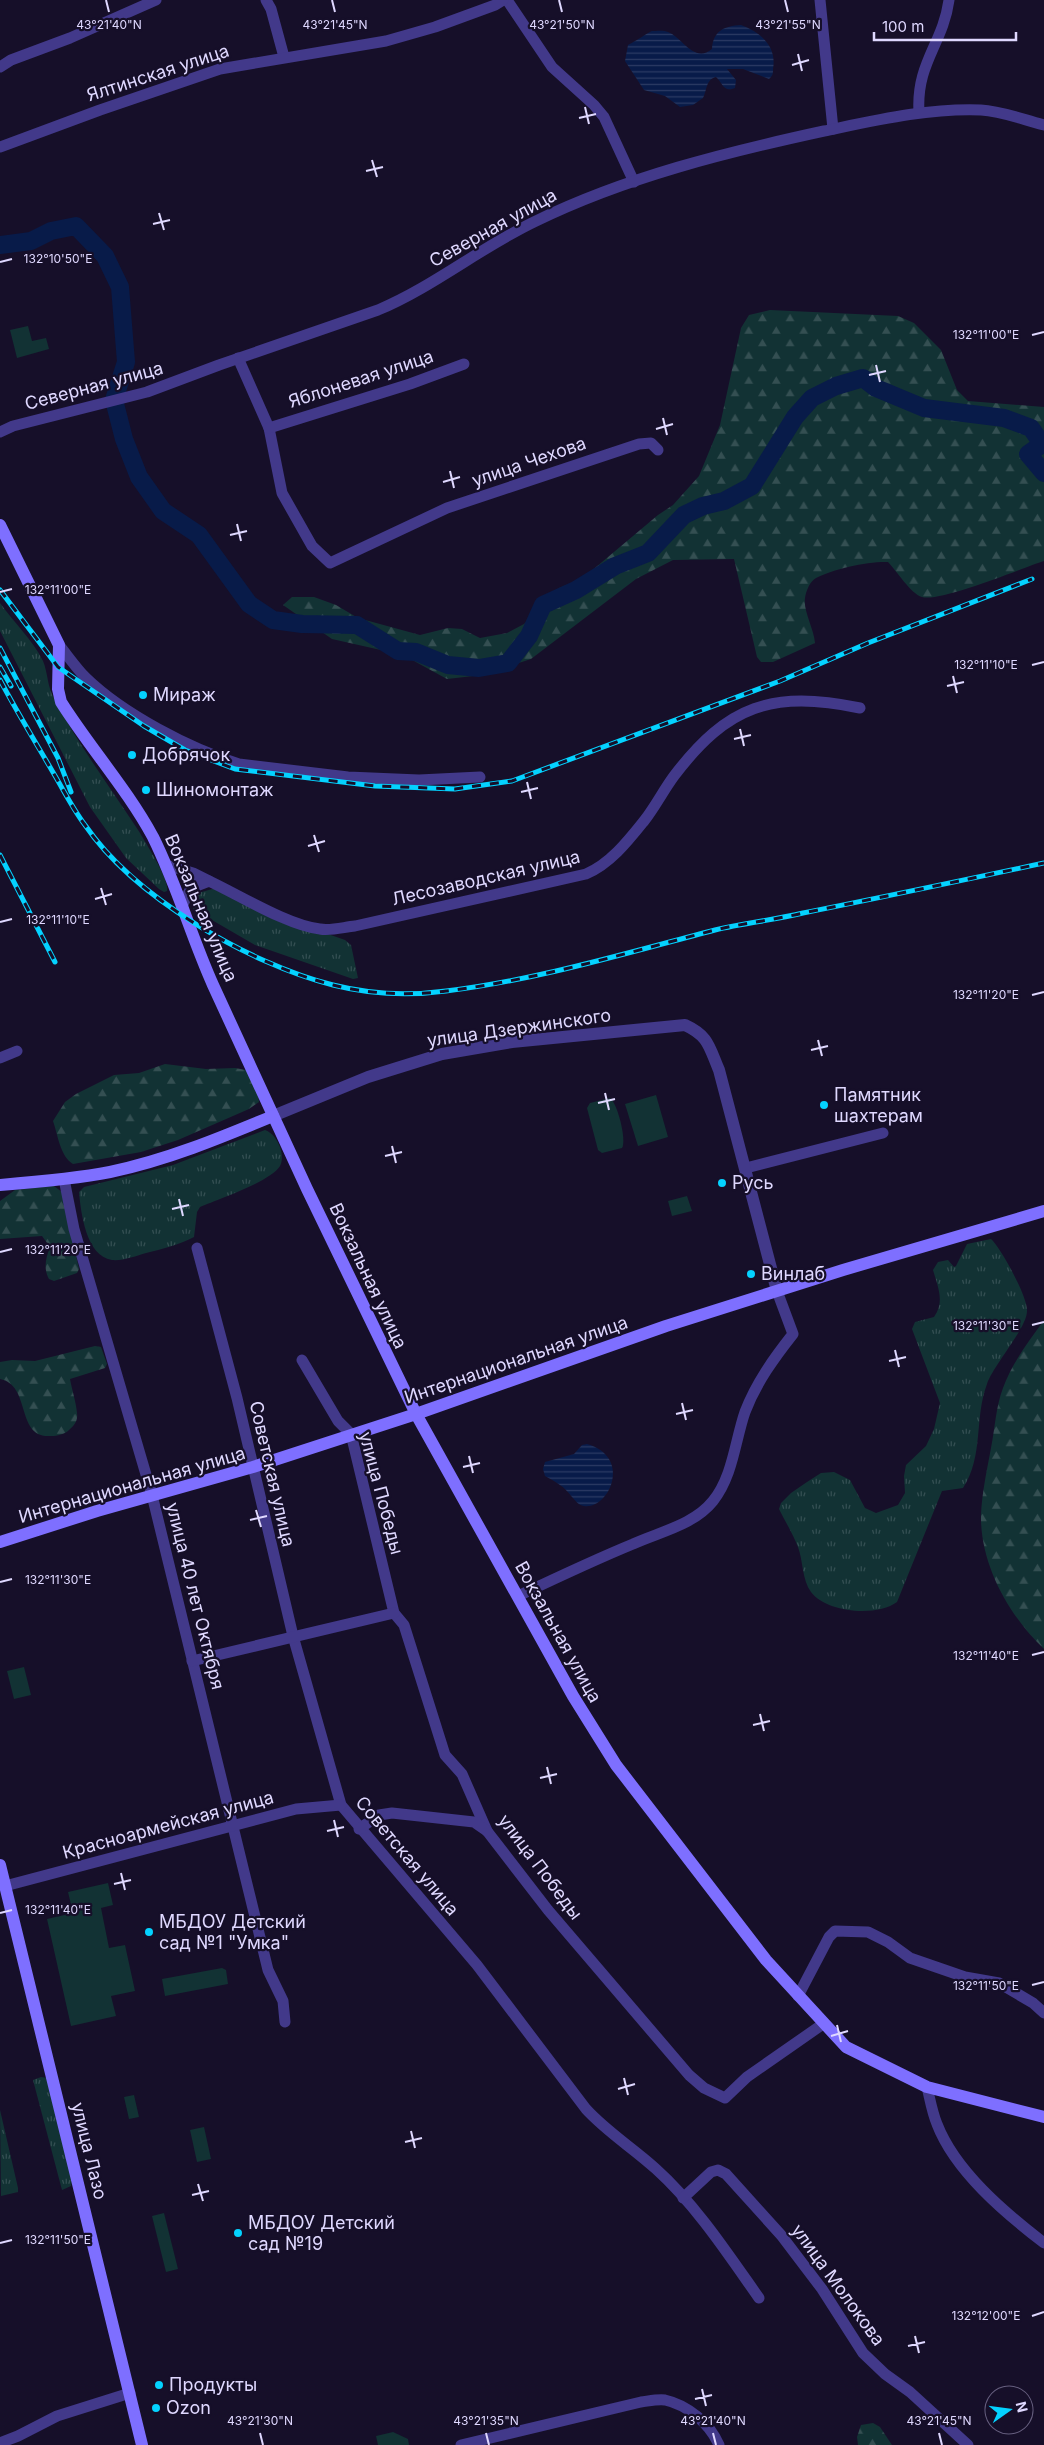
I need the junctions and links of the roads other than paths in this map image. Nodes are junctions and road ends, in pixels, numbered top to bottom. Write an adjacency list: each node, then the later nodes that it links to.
1 (156, 0): 8 (street)
2 (266, 0): 7 (street)
3 (504, 0): 7 (street, Ялтинская улица)
4 (508, 0): 13 (street)
5 (820, 0): 11 (street)
6 (949, 0): 9 (street)
7 (284, 57): 12 (street, Ялтинская улица)
8 (0, 67)
9 (919, 112): 10 (street, Северная улица); 11 (street, Северная улица)
10 (1044, 125)
11 (833, 129): 13 (street, Северная улица)
12 (0, 147)
13 (634, 182): 14 (street, Северная улица)
14 (238, 358): 16 (street); 17 (street, Северная улица)
15 (464, 364): 16 (street, Яблоневая улица)
16 (269, 428): 18 (street, улица Чехова)
17 (0, 432)
18 (658, 450)
19 (0, 525): 20 (main road, Вокзальная улица)
20 (59, 645): 22 (street); 23 (main road, Вокзальная улица)
21 (860, 708): 24 (street, Лесозаводская улица)
22 (480, 777)
23 (166, 865): 24 (street, Лесозаводская улица); 25 (main road, Вокзальная улица)
24 (209, 881): 25 (street)
25 (182, 906): 28 (main road, Вокзальная улица)
26 (16, 1050): 27 (street)
27 (0, 1058)
28 (273, 1116): 30 (street, улица Дзержинского); 31 (main road, улица Дзержинского); 37 (main road, Вокзальная улица)
29 (883, 1133): 30 (street)
30 (746, 1168): 35 (street, улица Дзержинского)
31 (64, 1179): 32 (main road, улица Дзержинского); 40 (street, улица 40 лет Октября)
32 (0, 1185)
33 (1044, 1211): 35 (main road, Интернациональная улица)
34 (197, 1248): 39 (street, Советская улица)
35 (777, 1291): 37 (main road, Интернациональная улица); 42 (street)
36 (302, 1360): 38 (street, улица Победы)
37 (416, 1414): 38 (main road, Интернациональная улица); 42 (main road, Вокзальная улица)
38 (350, 1434): 39 (main road, Интернациональная улица); 43 (street, улица Победы)
39 (252, 1467): 40 (main road, Интернациональная улица); 44 (street, Советская улица)
40 (152, 1495): 41 (main road, Интернациональная улица); 45 (street, улица 40 лет Октября)
41 (0, 1542)
42 (518, 1596): 52 (main road, Вокзальная улица)
43 (394, 1613): 44 (street); 49 (street, улица Победы)
44 (293, 1636): 45 (street); 46 (street, Советская улица)
45 (192, 1661): 47 (street, улица 40 лет Октября)
46 (341, 1805): 47 (street, Красноармейская улица); 48 (street, Советская улица)
47 (234, 1826): 51 (street, Красноармейская улица); 54 (street, улица 40 лет Октября)
48 (359, 1829): 49 (street); 58 (street, Советская улица)
49 (487, 1831): 55 (street, улица Победы)
50 (0, 1865): 51 (main road, улица Лазо)
51 (5, 1886): 61 (main road, улица Лазо)
52 (798, 1996): 53 (street); 55 (main road, Вокзальная улица)
53 (1044, 2013)
54 (285, 2022)
55 (823, 2024): 56 (main road, Вокзальная улица)
56 (927, 2087): 57 (main road, Вокзальная улица); 59 (street)
57 (1044, 2117)
58 (683, 2198): 60 (street, Советская улица); 66 (street, улица Молокова)
59 (1044, 2243)
60 (759, 2298)
61 (130, 2393): 62 (street); 63 (main road, улица Лазо)
62 (0, 2443)
63 (142, 2445)
64 (460, 2445): 65 (street)
65 (719, 2445)
66 (968, 2445)

